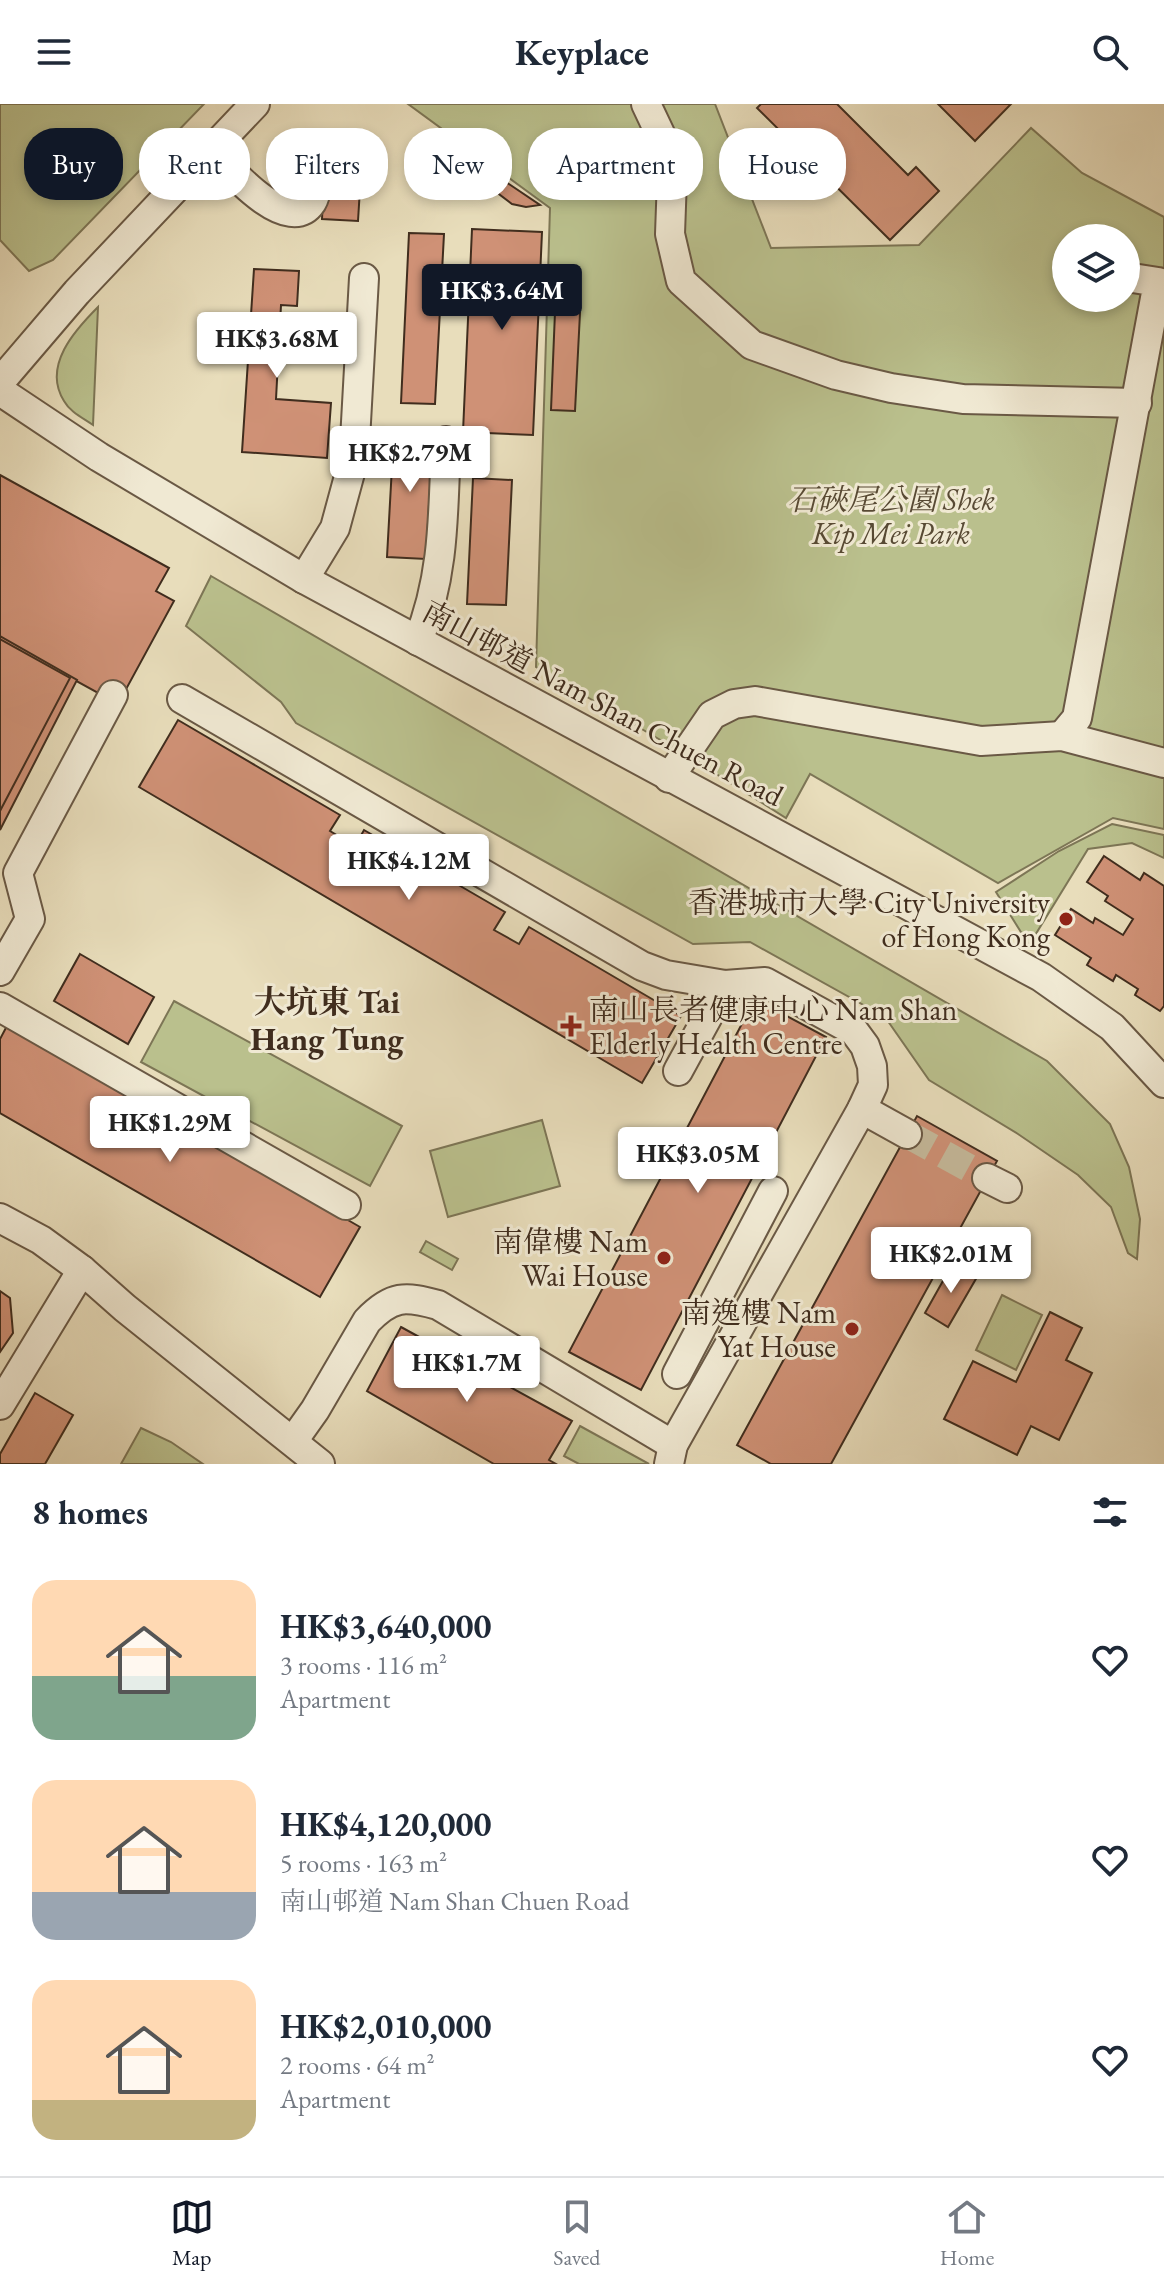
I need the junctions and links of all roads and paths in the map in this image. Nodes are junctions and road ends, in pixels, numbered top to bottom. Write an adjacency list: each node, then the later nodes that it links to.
1 (255, 104): 3 (street)
2 (646, 104): 12 (street)
3 (232, 128)
4 (250, 186): 6 (street)
5 (164, 200): 10 (street)
6 (312, 200)
7 (364, 278): 14 (street)
8 (1140, 278): 9 (street)
9 (1161, 279): 12 (street)
10 (0, 382)
11 (0, 391): 14 (street, 南山邨道 Nam Shan Chuen Road)
12 (1137, 403): 18 (street)
13 (446, 441): 15 (street)
14 (304, 579): 15 (street, 南山邨道 Nam Shan Chuen Road)
15 (418, 641): 20 (street, 南山邨道 Nam Shan Chuen Road)
16 (113, 695): 21 (street)
17 (182, 699): 22 (street)
18 (1062, 736): 19 (street); 20 (street)
19 (1164, 763)
20 (669, 778): 25 (street, 南山邨道 Nam Shan Chuen Road)
21 (0, 971)
22 (725, 985): 24 (street); 26 (street)
23 (0, 1007): 29 (street)
24 (678, 1071)
25 (1164, 1083)
26 (862, 1109): 27 (street); 33 (street)
27 (907, 1134)
28 (773, 1191): 32 (street)
29 (346, 1205)
30 (0, 1218): 31 (street)
31 (82, 1270): 35 (street); 36 (street)
32 (714, 1304): 33 (street); 34 (street)
33 (744, 1319): 37 (street)
34 (677, 1374)
35 (0, 1405)
36 (293, 1441): 37 (street); 38 (street)
37 (671, 1454)
38 (320, 1464)

